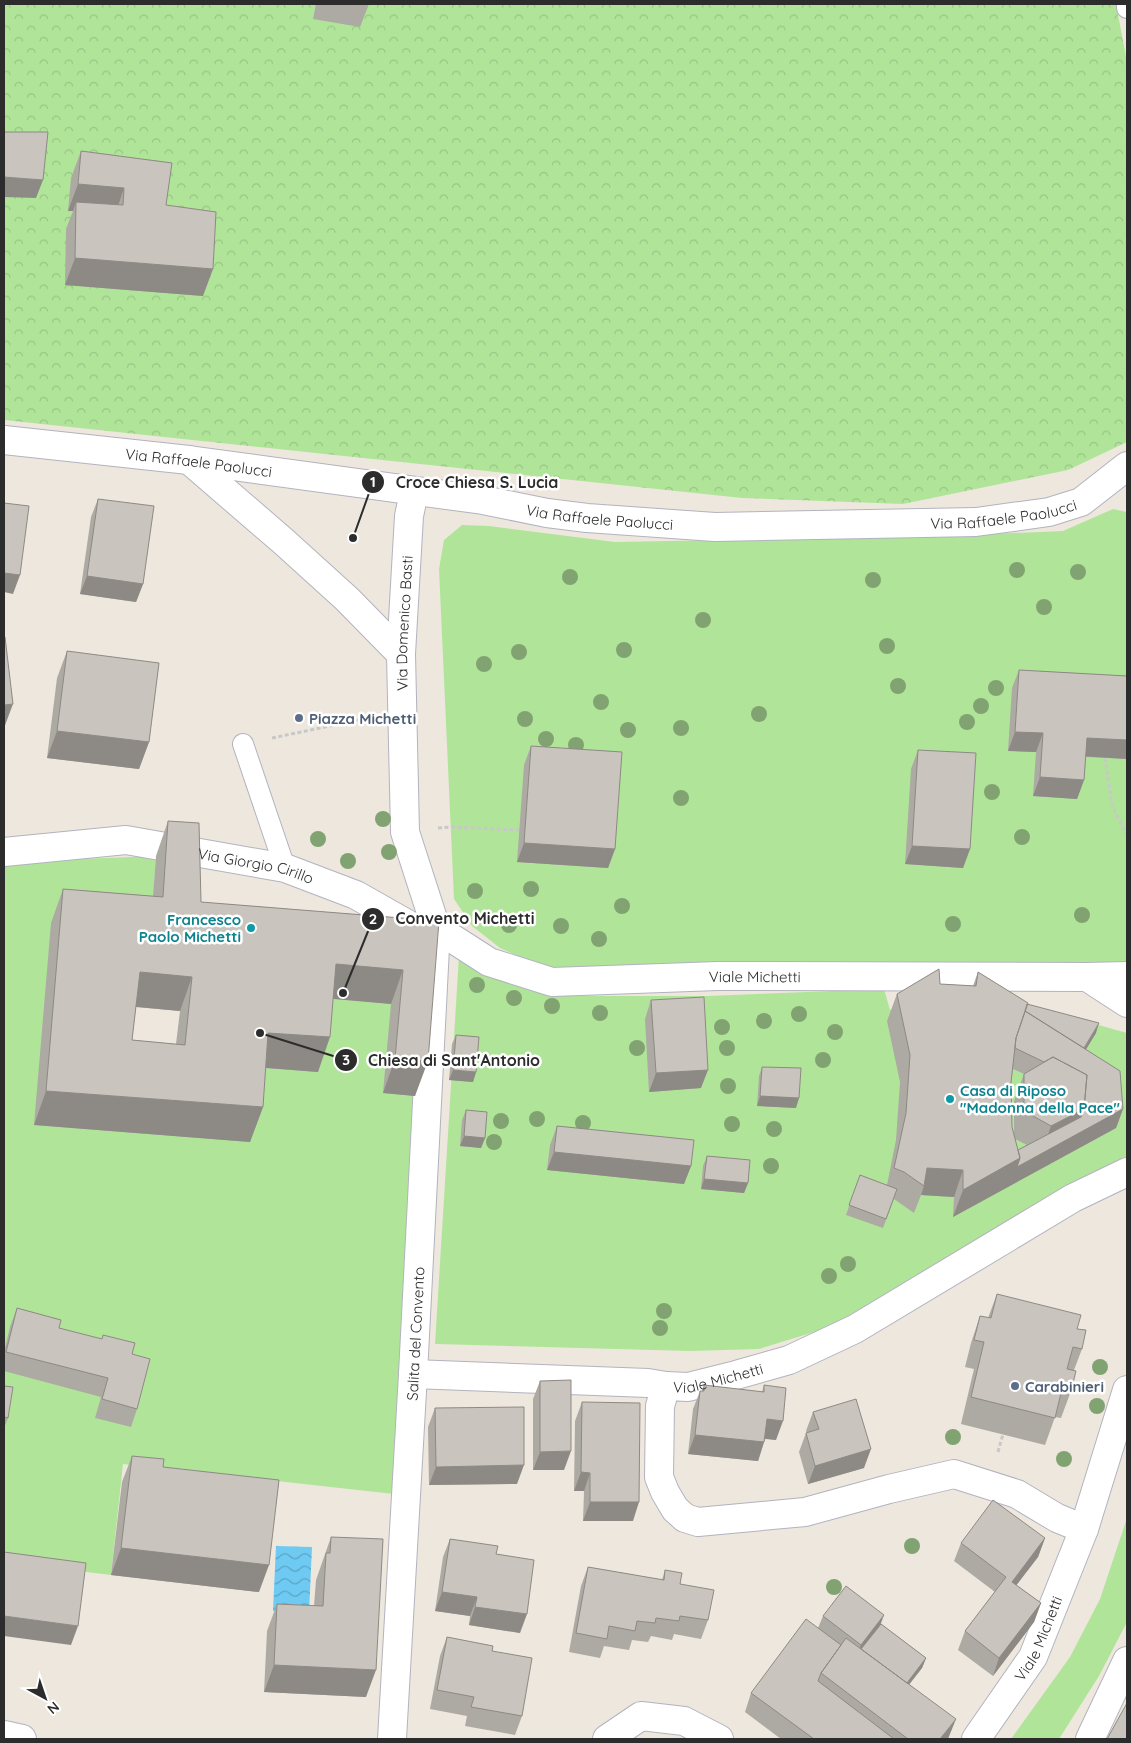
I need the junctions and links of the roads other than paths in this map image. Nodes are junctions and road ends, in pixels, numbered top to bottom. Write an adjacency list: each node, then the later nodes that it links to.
1 (1126, 4): 2 (lane)
2 (1127, 8)
3 (4, 440): 4 (street, Via Raffaele Paolucci)
4 (189, 460): 6 (street, Via Raffaele Paolucci); 7 (street)
5 (1127, 466): 6 (street, Via Raffaele Paolucci)
6 (414, 492): 7 (street, Via Domenico Basti)
7 (401, 654): 11 (street, Via Domenico Basti)
8 (243, 744): 10 (lane)
9 (4, 852): 10 (street, Via Giorgio Cirillo)
10 (284, 868): 11 (street, Via Giorgio Cirillo)
11 (436, 928): 13 (street, Viale Michetti); 16 (street, Salita del Convento)
12 (1127, 976): 13 (street, Viale Michetti)
13 (1087, 977): 14 (street)
14 (1127, 1003)
15 (1127, 1172): 17 (street, Viale Michetti)
16 (413, 1374): 17 (street); 23 (street, Salita del Convento)
17 (666, 1386): 19 (street, Viale Michetti)
18 (1127, 1390): 19 (street, Viale Michetti)
19 (1084, 1529): 26 (street, Viale Michetti)
20 (1127, 1661): 27 (street)
21 (4, 1735): 22 (street)
22 (22, 1739)
23 (392, 1739)
24 (607, 1739): 25 (street)
25 (719, 1739)
26 (976, 1739)
27 (1090, 1739)

